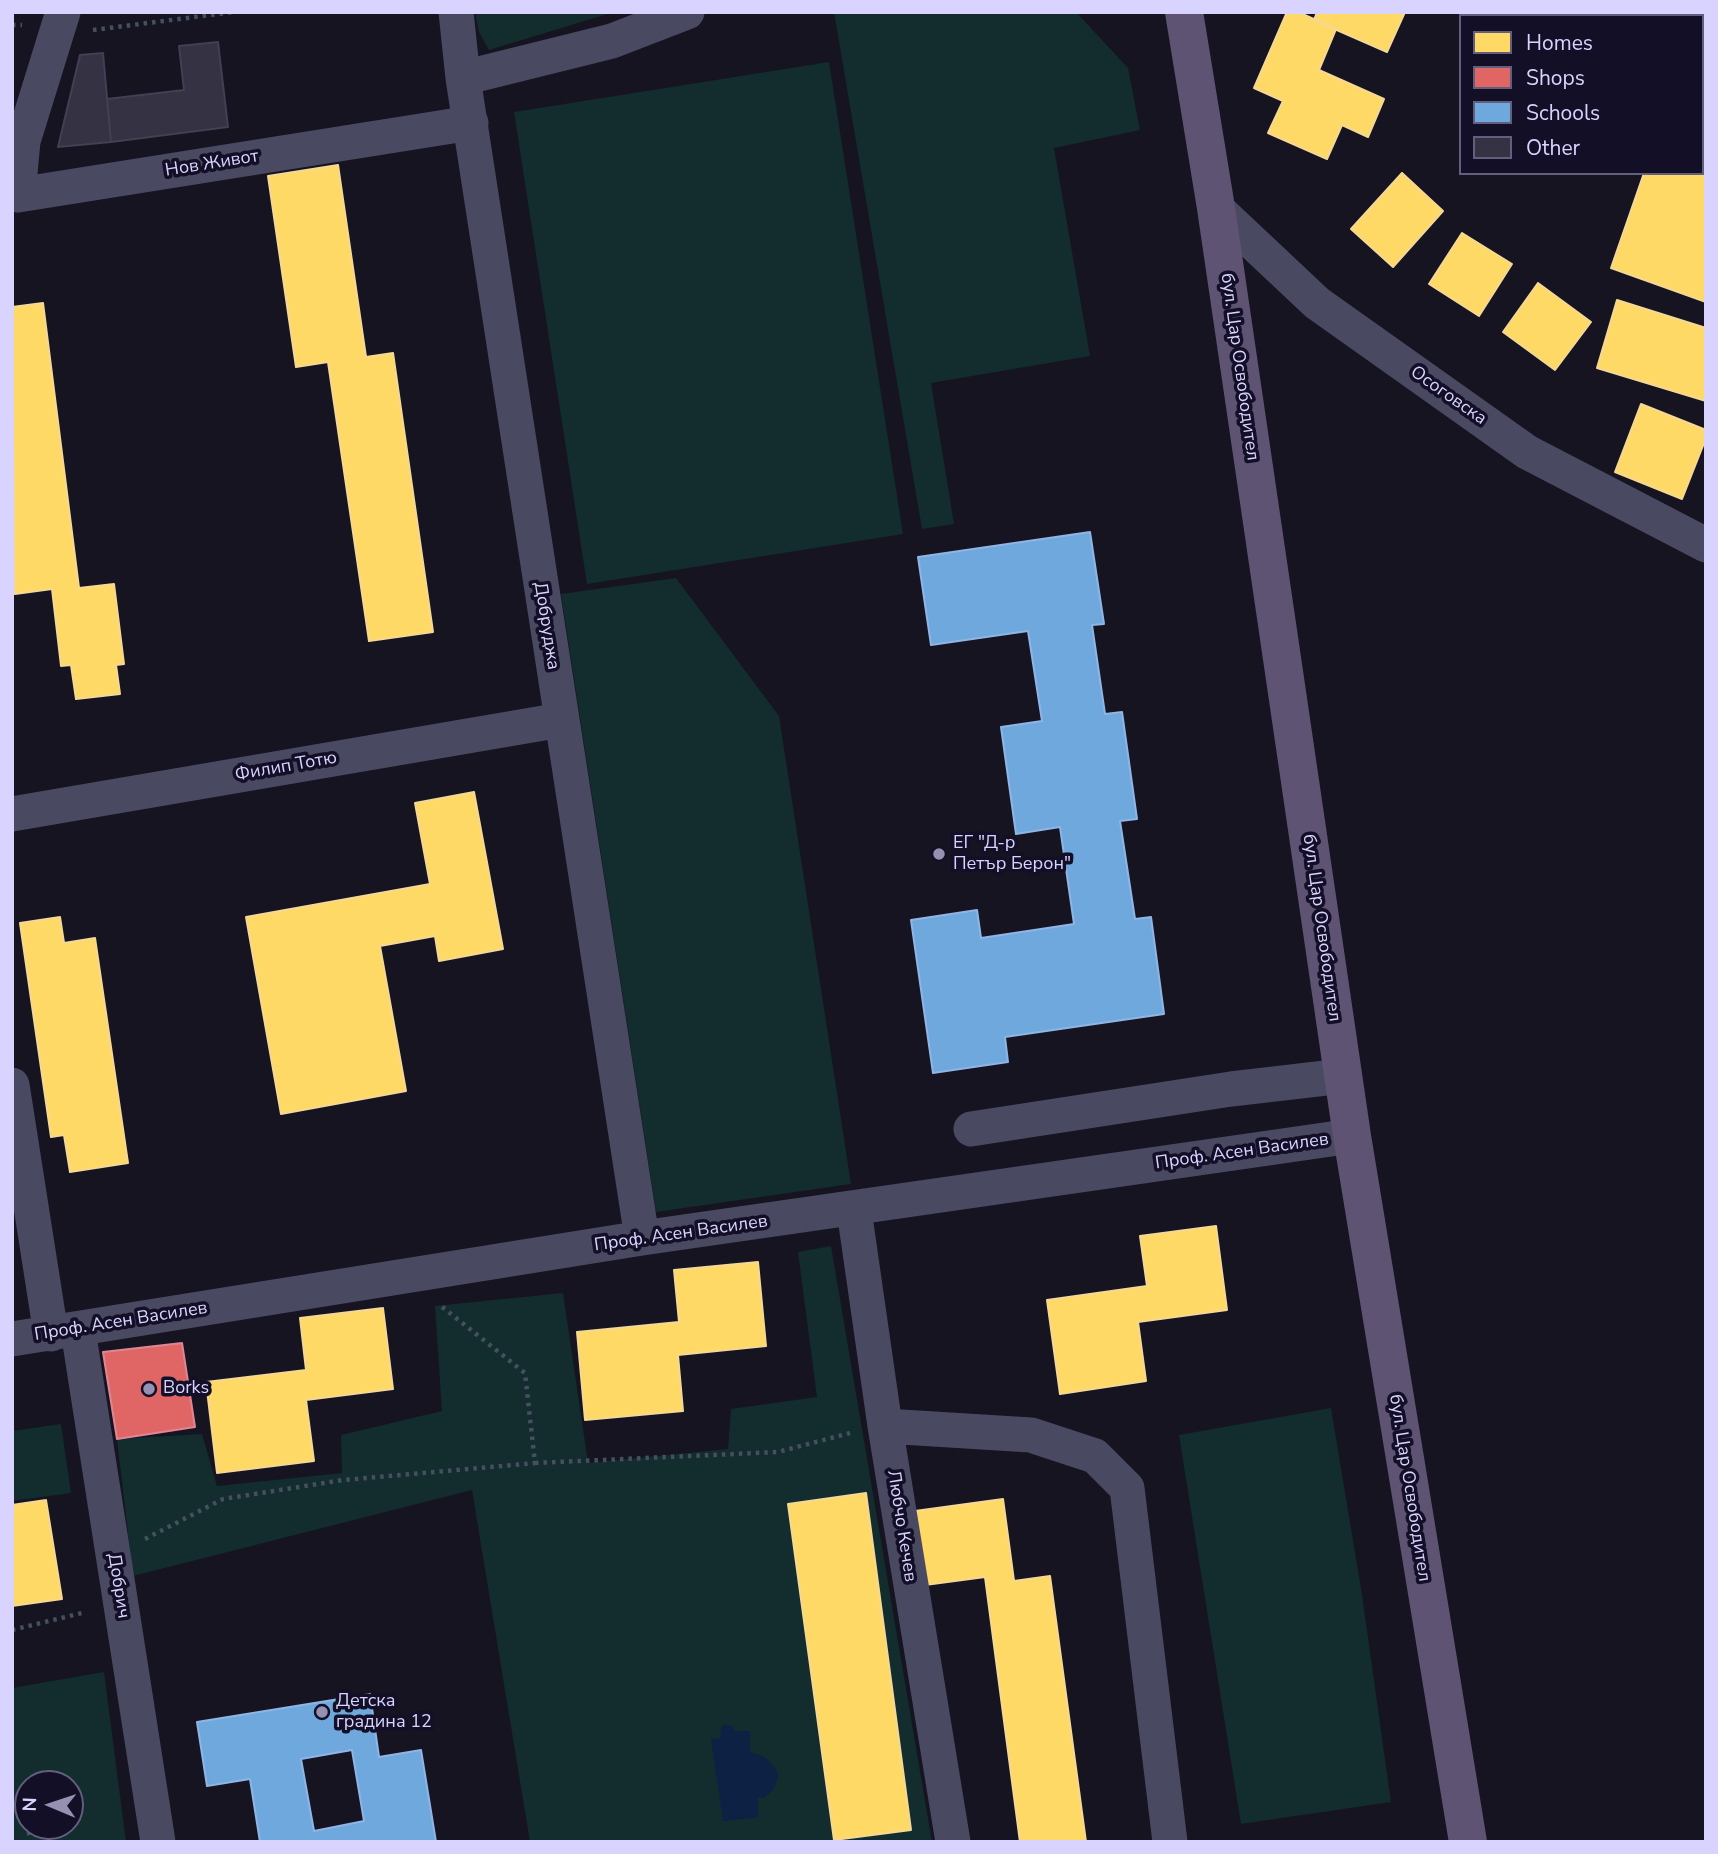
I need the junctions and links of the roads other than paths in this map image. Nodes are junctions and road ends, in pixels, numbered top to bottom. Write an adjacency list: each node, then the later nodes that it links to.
1 (456, 12): 5 (street, Добруджа)
2 (687, 12): 5 (street)
3 (1184, 12): 9 (main road, бул. Цар Освободител)
4 (61, 23): 7 (street, Нов Живот)
5 (463, 78): 6 (street, Добруджа)
6 (471, 123): 8 (street, Нов Живот); 11 (street, Добруджа)
7 (18, 142): 8 (street, Нов Живот)
8 (15, 196)
9 (1216, 208): 10 (street, Осоговска); 13 (main road, бул. Цар Освободител)
10 (1702, 533)
11 (561, 720): 12 (street, Филип Тотю); 18 (street, Добруджа)
12 (12, 814)
13 (1343, 1076): 15 (street); 16 (main road, бул. Цар Освободител)
14 (12, 1085): 19 (street, Добрич)
15 (971, 1129)
16 (1352, 1136): 17 (street, Проф. Асен Василев); 25 (main road, бул. Цар Освободител)
17 (854, 1210): 18 (street, Проф. Асен Василев); 21 (street, Любчо Кечев)
18 (642, 1238): 19 (street, Проф. Асен Василев)
19 (64, 1332): 20 (street, Проф. Асен Василев); 22 (street, Добрич)
20 (12, 1339)
21 (873, 1428): 23 (street, Любчо Кечев); 24 (street)
22 (158, 1842)
23 (953, 1842)
24 (1170, 1842)
25 (1468, 1842)

